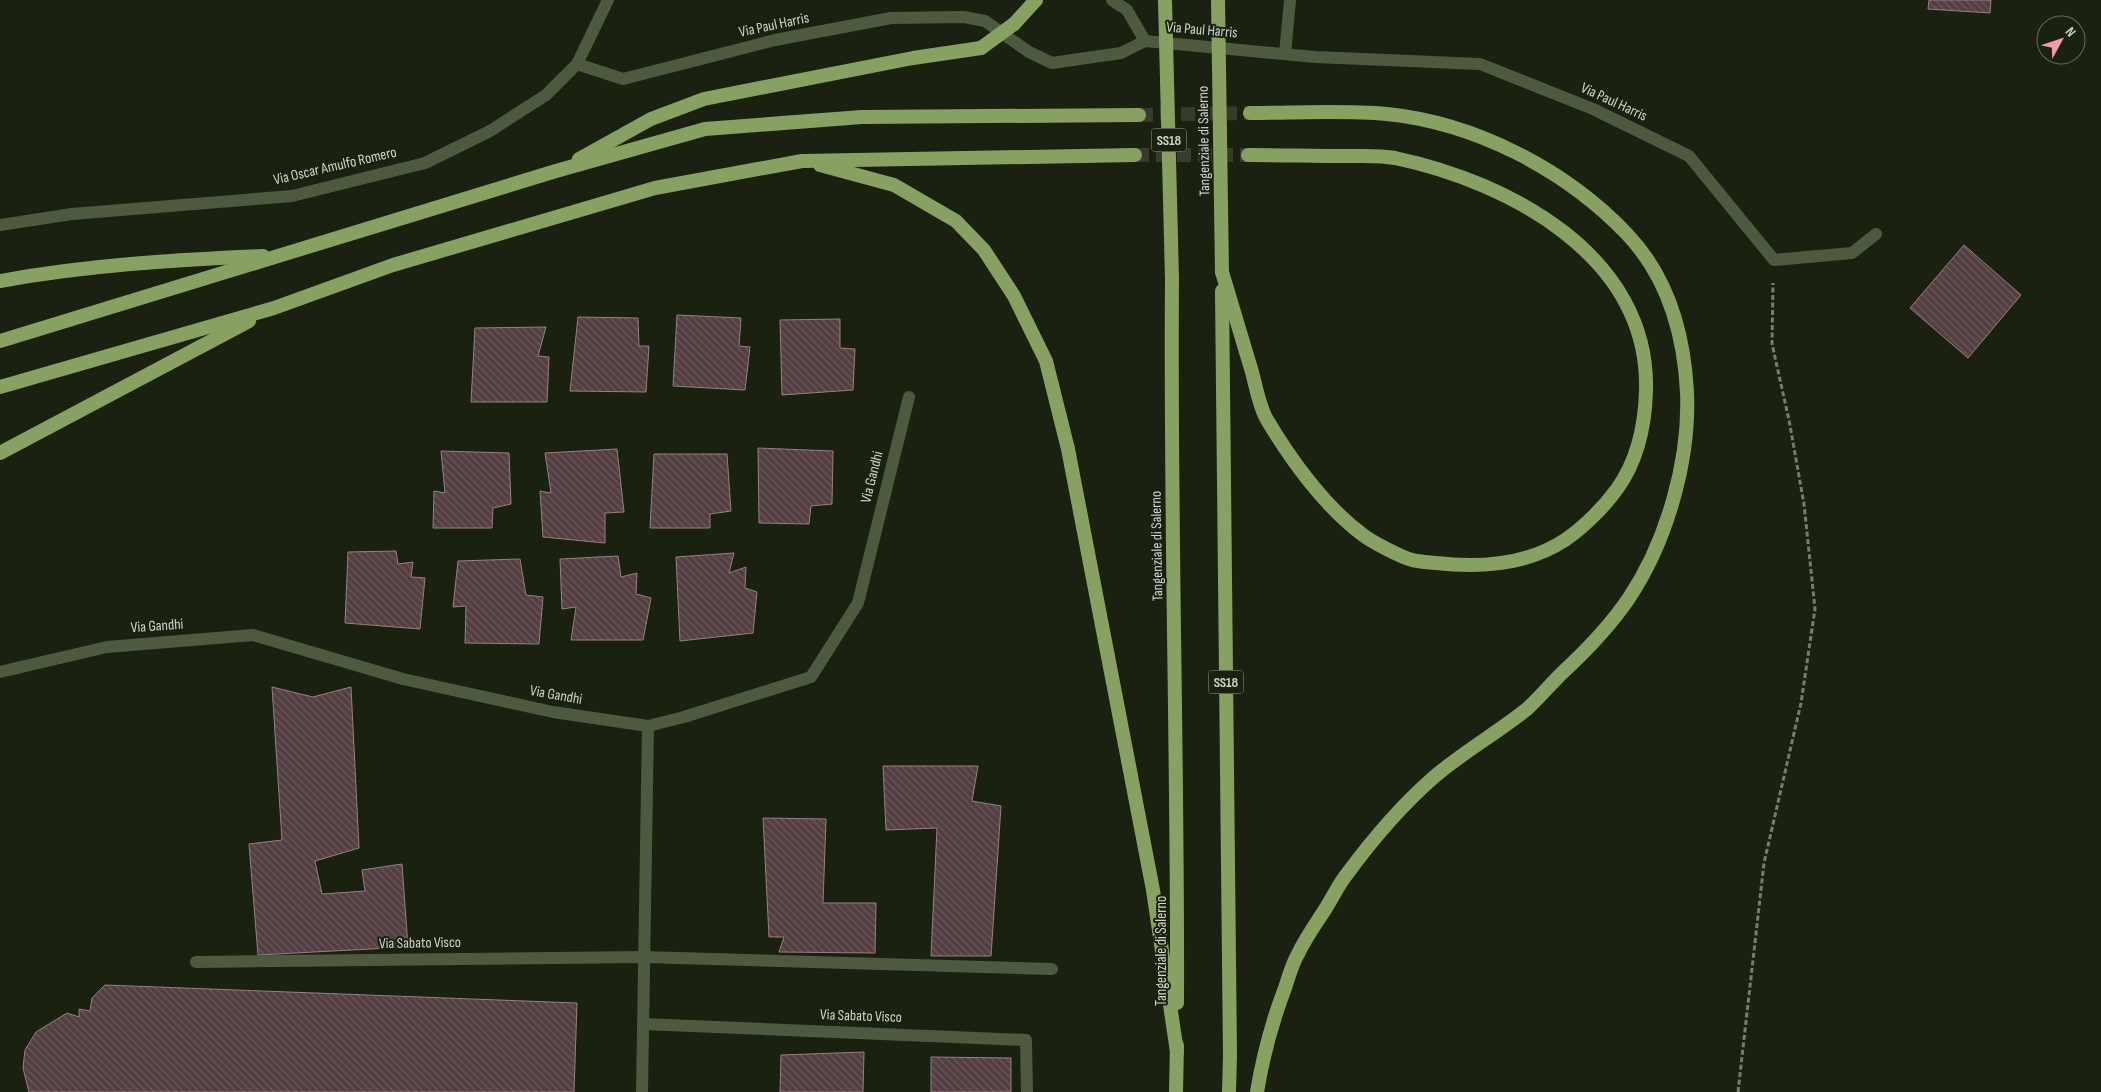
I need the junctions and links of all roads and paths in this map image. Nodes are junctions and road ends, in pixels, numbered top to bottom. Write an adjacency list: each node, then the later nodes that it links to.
1 (608, 0): 9 (street, Via Oscar Amulfo Romero)
2 (1036, 0): 15 (highway, bridge)
3 (1112, 0): 7 (street, Via Paul Harris)
4 (1165, 0): 33 (highway, Tangenziale di Salerno / SS18, bridge)
5 (1218, 0): 20 (highway, Tangenziale di Salerno / SS18, bridge)
6 (1290, 0): 8 (street)
7 (1145, 41): 8 (street, Via Paul Harris); 9 (street, Via Paul Harris)
8 (1285, 54): 19 (street, Via Paul Harris)
9 (577, 64): 16 (street, Via Oscar Amulfo Romero)
10 (1250, 113): 38 (highway)
11 (1139, 115): 15 (highway)
12 (1135, 155): 14 (highway)
13 (1248, 155): 20 (highway)
14 (802, 160): 22 (highway); 33 (highway)
15 (556, 172): 18 (highway)
16 (0, 225)
17 (1876, 234): 19 (street)
18 (281, 255): 21 (highway); 23 (highway)
19 (1774, 260): 39 (path)
20 (1222, 272): 37 (highway, Tangenziale di Salerno / SS18)
21 (0, 281)
22 (274, 308): 24 (highway); 26 (highway)
23 (0, 342)
24 (0, 387)
25 (909, 397): 28 (street, Via Gandhi)
26 (0, 453)
27 (0, 672): 28 (street, Via Gandhi)
28 (648, 726): 29 (street)
29 (644, 957): 30 (street, Via Sabato Visco); 31 (street, Via Sabato Visco); 32 (street)
30 (196, 962)
31 (1052, 969)
32 (643, 1024): 34 (street); 35 (street, Via Sabato Visco)
33 (1176, 1052): 36 (highway, Tangenziale di Salerno / SS18)
34 (642, 1092)
35 (1027, 1092)
36 (1176, 1092)
37 (1229, 1092)
38 (1257, 1092)
39 (1738, 1092)

